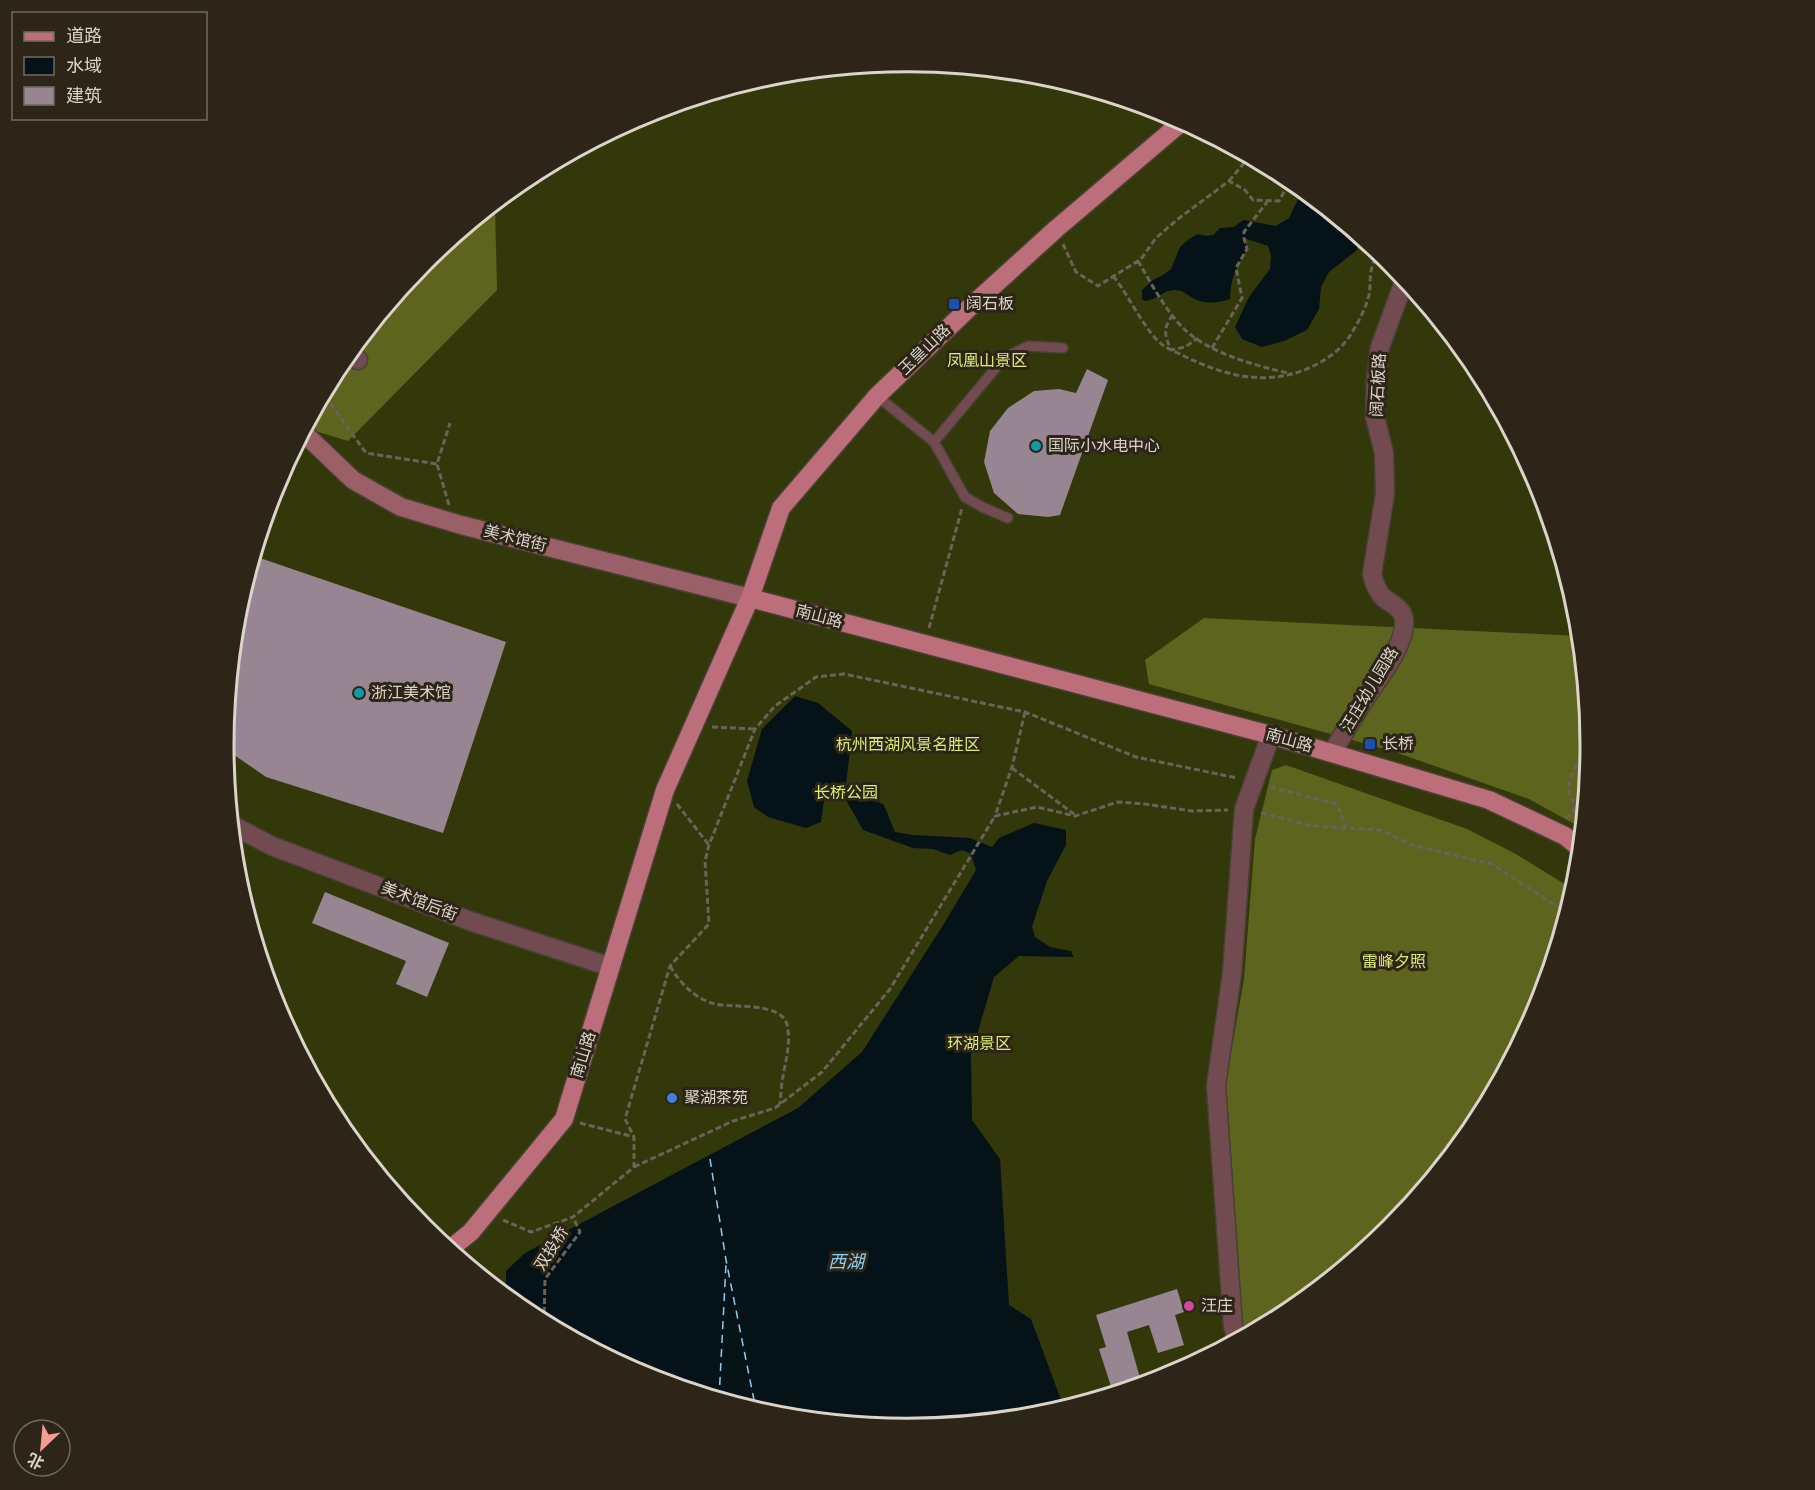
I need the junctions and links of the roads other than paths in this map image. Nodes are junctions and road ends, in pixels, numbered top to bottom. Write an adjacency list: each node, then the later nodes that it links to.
1 (1175, 128): 4 (main road, 玉皇山路)
2 (1402, 289): 7 (street, 阔石板路)
3 (1063, 348): 6 (lane)
4 (877, 396): 6 (lane); 9 (main road, 玉皇山路)
5 (309, 438): 9 (street, 美术馆街)
6 (934, 442): 8 (lane)
7 (1385, 494): 11 (street, 汪庄幼儿园路)
8 (1008, 518)
9 (750, 598): 10 (main road, 南山路); 14 (main road, 南山路)
10 (1271, 735): 11 (main road, 南山路); 16 (street)
11 (1332, 753): 13 (main road, 南山路)
12 (240, 829): 14 (street, 美术馆后街)
13 (1573, 843)
14 (611, 967): 15 (main road, 南山路)
15 (456, 1244)
16 (1235, 1333)

